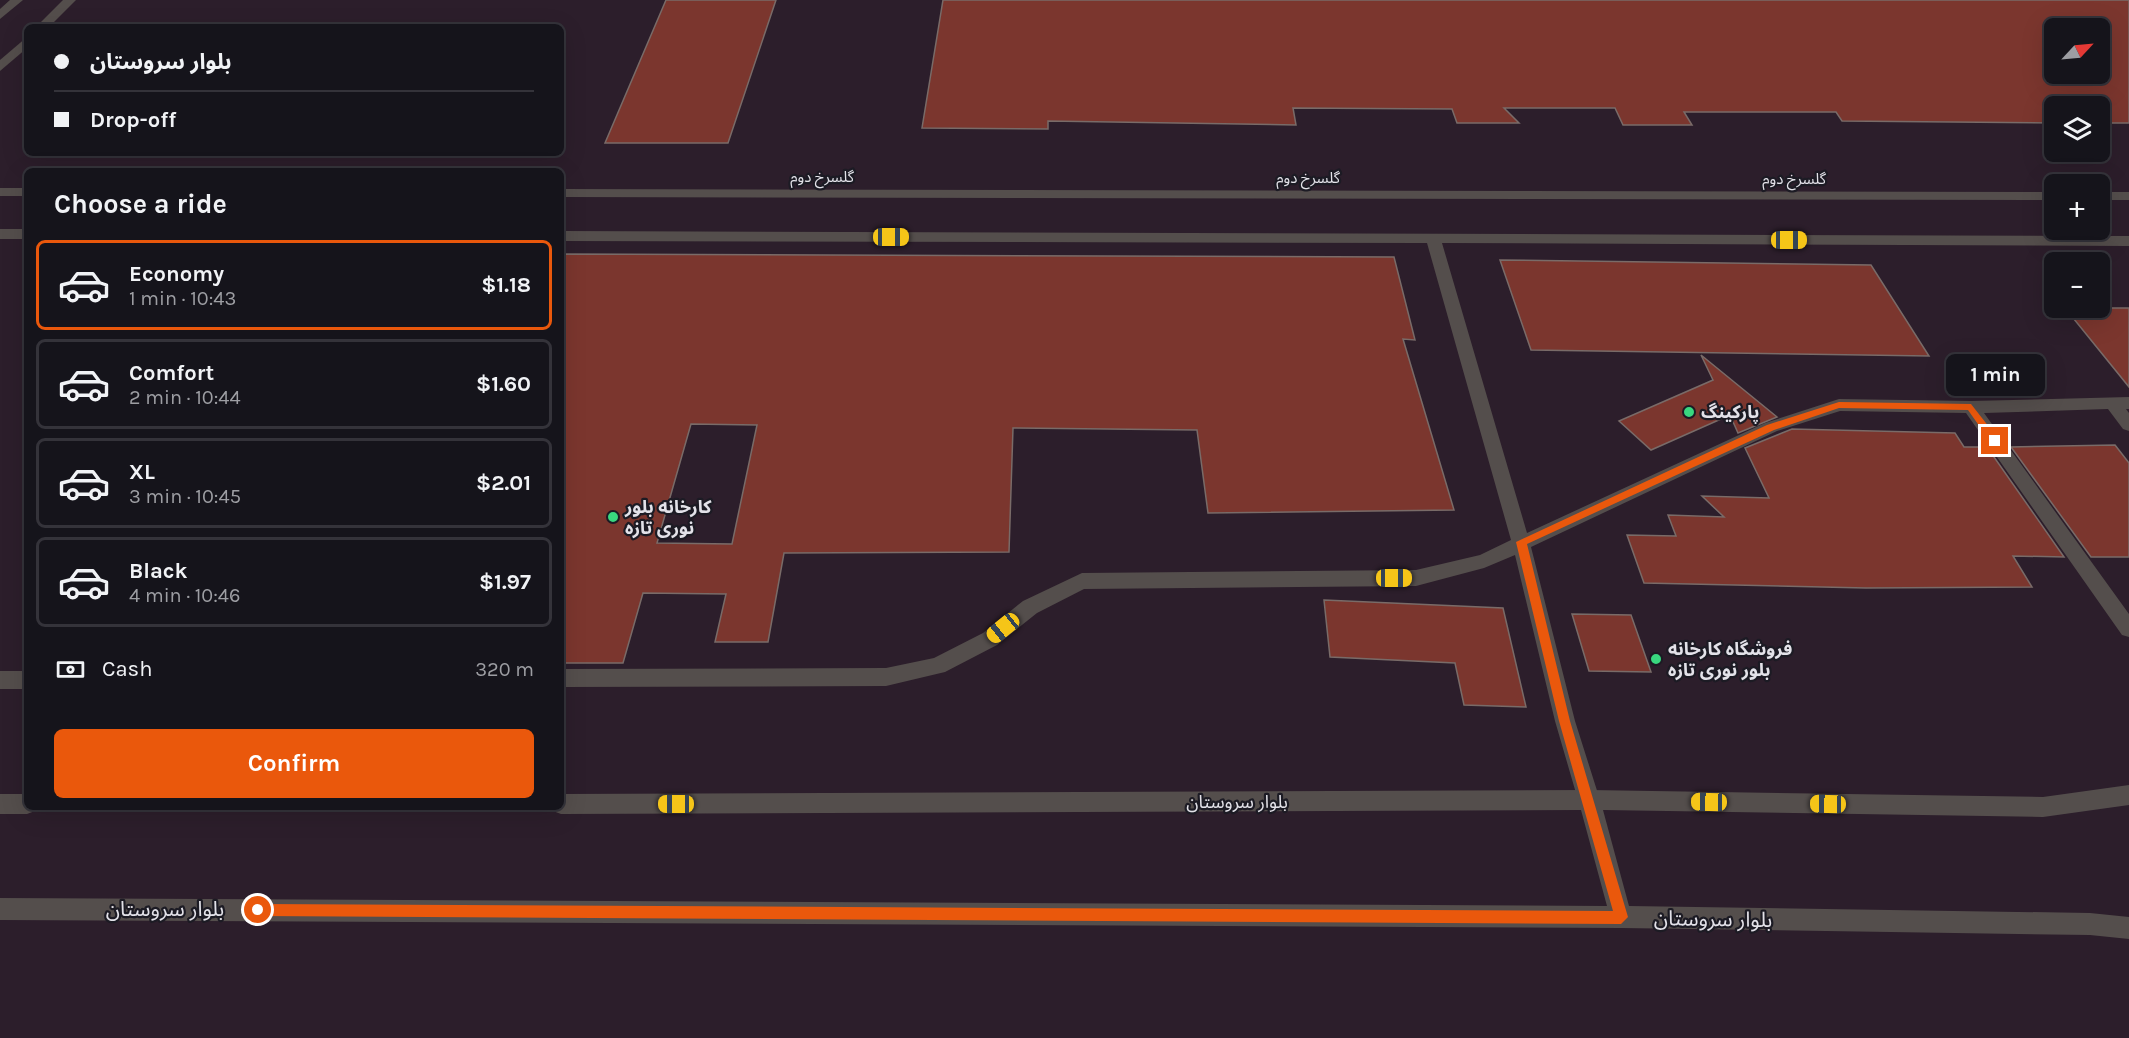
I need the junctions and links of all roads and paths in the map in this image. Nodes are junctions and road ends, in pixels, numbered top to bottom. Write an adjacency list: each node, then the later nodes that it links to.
1 (17, 0): 3 (street)
2 (70, 0): 4 (street)
3 (0, 15)
4 (45, 24)
5 (24, 44): 6 (street)
6 (0, 67)
7 (0, 192): 8 (street)
8 (24, 192)
9 (564, 193): 10 (street, گلسرخ دوم)
10 (2044, 196)
11 (2110, 196): 12 (street)
12 (2129, 196)
13 (0, 234): 14 (street)
14 (24, 234)
15 (564, 236): 16 (street)
16 (1433, 239): 17 (street); 21 (street)
17 (2129, 241)
18 (2120, 403): 19 (street); 20 (street)
19 (1971, 407): 21 (street); 22 (street)
20 (2129, 425)
21 (1521, 542): 23 (street); 27 (street)
22 (2129, 629)
23 (564, 678)
24 (0, 680): 25 (street)
25 (24, 680)
26 (2129, 795): 27 (street, بلوار سروستان)
27 (1589, 801): 30 (street, بلوار سروستان); 32 (street)
28 (0, 804): 29 (street)
29 (24, 804)
30 (564, 804)
31 (0, 909): 32 (street, بلوار سروستان)
32 (1621, 917): 33 (street, بلوار سروستان)
33 (2129, 928)

